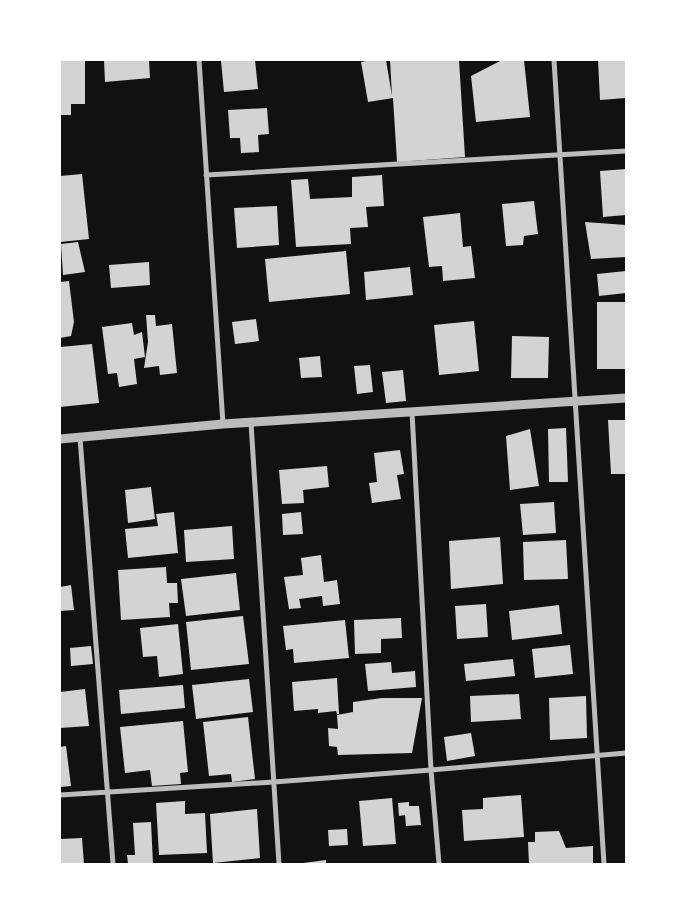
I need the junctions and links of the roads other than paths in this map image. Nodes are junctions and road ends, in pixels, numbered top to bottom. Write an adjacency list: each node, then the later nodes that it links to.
1 (199, 60): 5 (street)
2 (554, 60): 4 (street)
3 (626, 151): 4 (street)
4 (559, 154): 5 (street); 7 (street)
5 (206, 175): 10 (street)
6 (626, 398): 7 (street)
7 (575, 402): 8 (street); 14 (street)
8 (412, 412): 9 (street); 15 (street)
9 (251, 423): 10 (street); 16 (street)
10 (223, 424): 11 (street)
11 (80, 438): 12 (street); 17 (street)
12 (60, 439)
13 (626, 753): 14 (street)
14 (598, 755): 15 (street); 22 (street)
15 (431, 770): 16 (street); 21 (street)
16 (274, 782): 17 (street); 20 (street)
17 (108, 791): 18 (street); 19 (street)
18 (60, 795)
19 (113, 864)
20 (279, 864)
21 (439, 864)
22 (604, 864)

